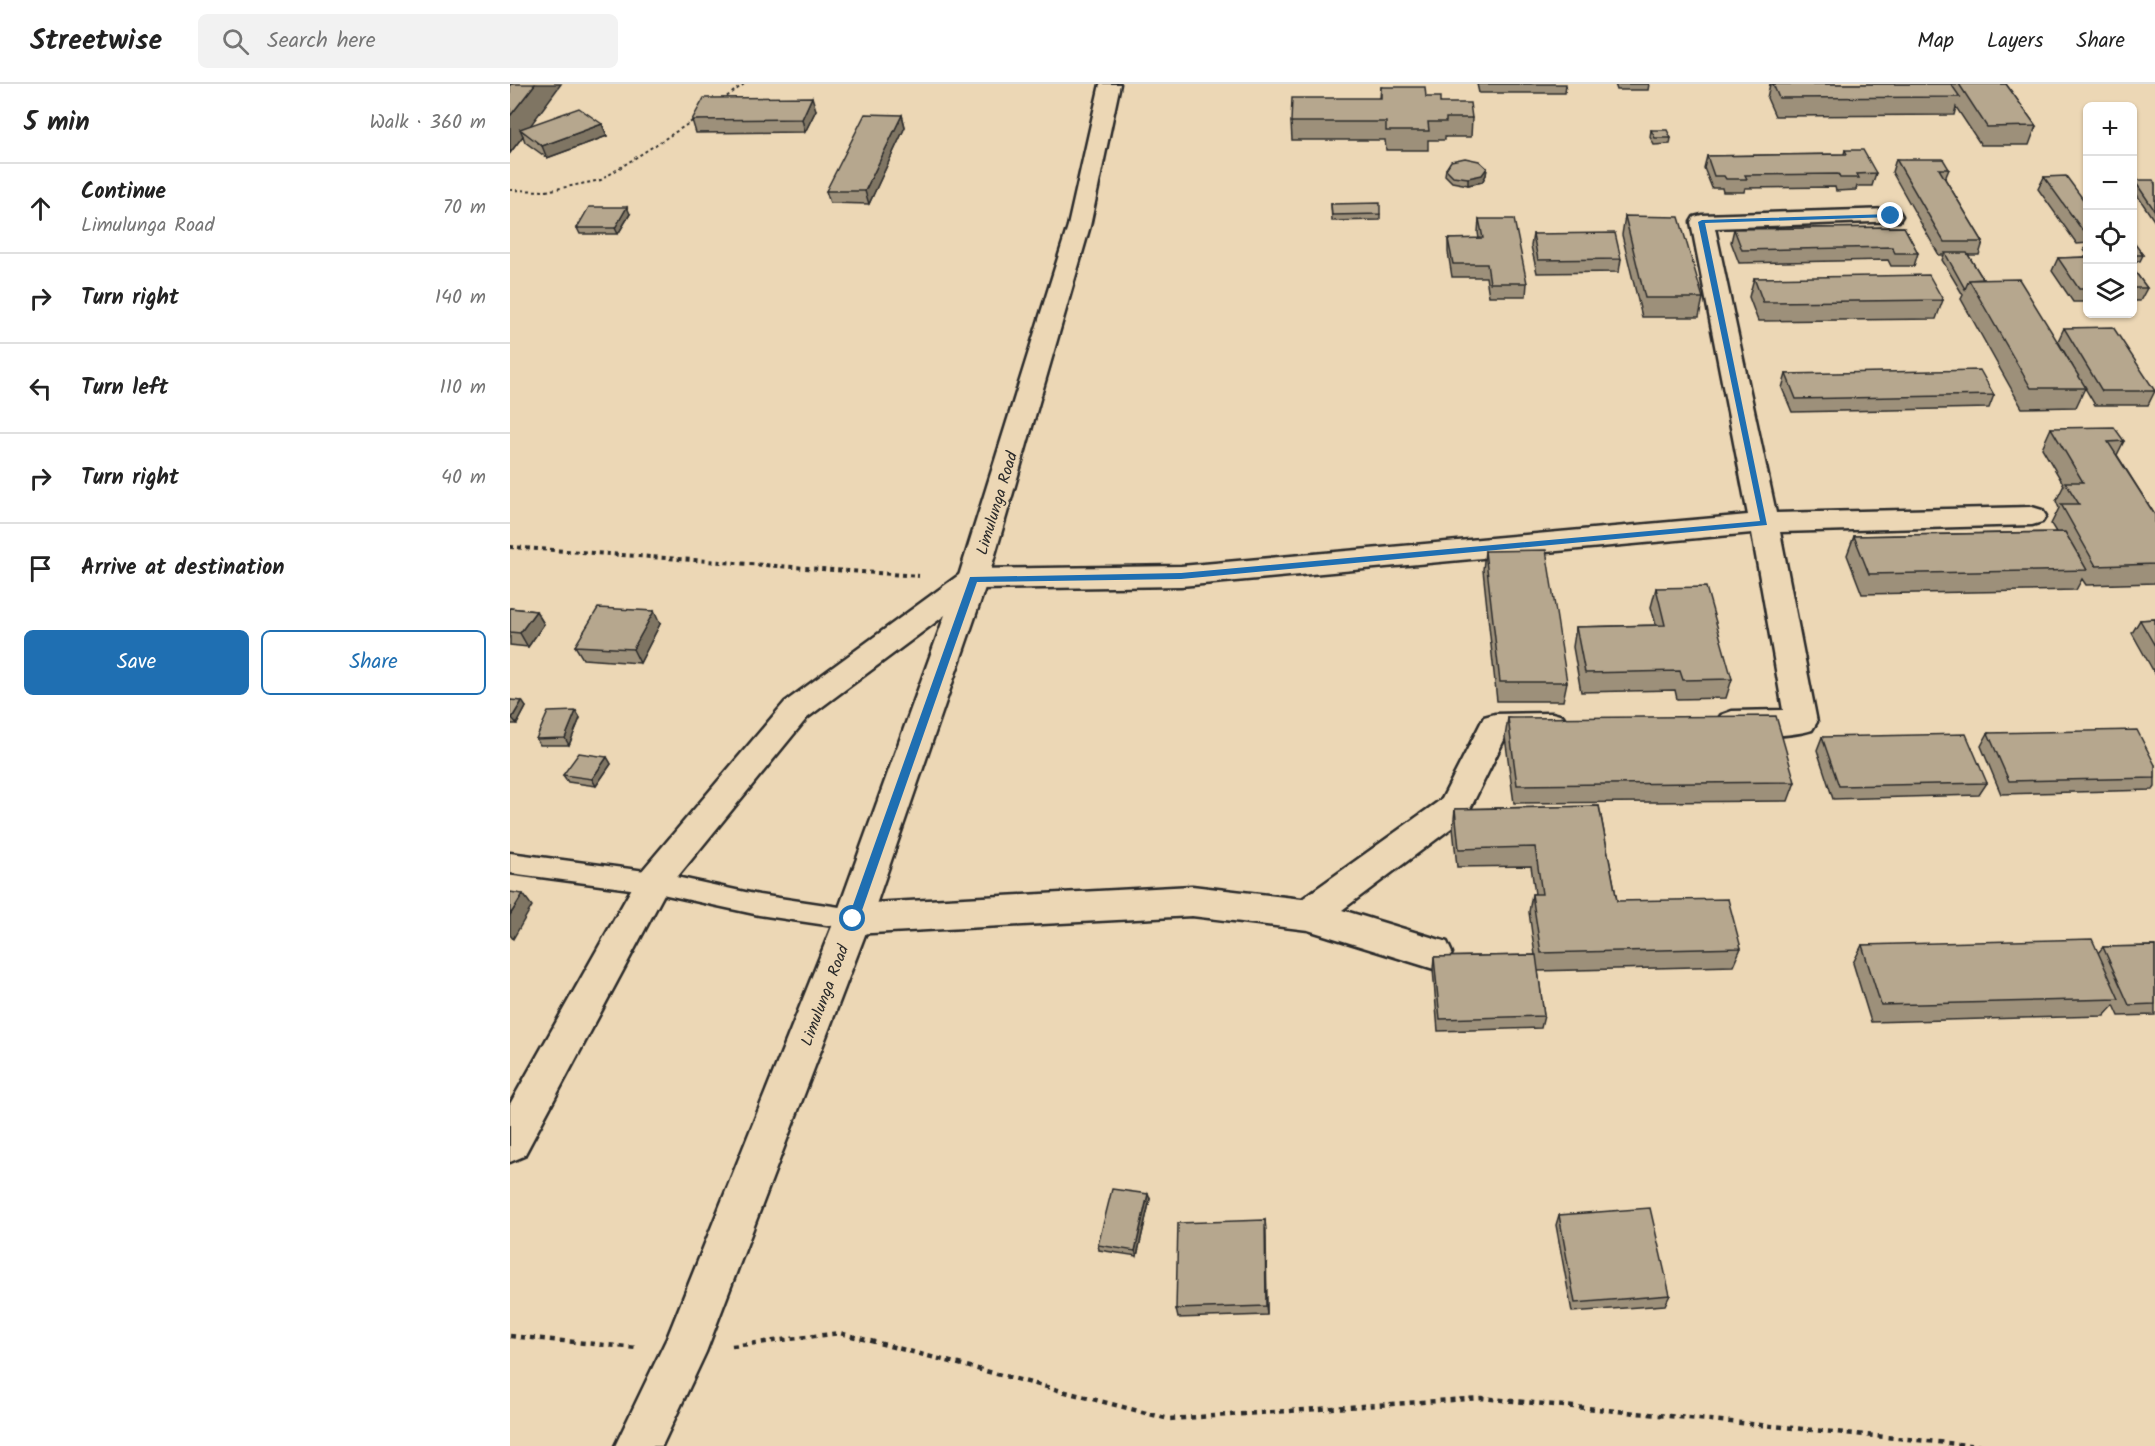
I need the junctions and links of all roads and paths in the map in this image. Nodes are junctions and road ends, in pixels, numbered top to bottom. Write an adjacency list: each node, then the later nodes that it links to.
1 (744, 84): 3 (path)
2 (1110, 84): 10 (street, Limulunga Road)
3 (717, 104)
4 (699, 117): 5 (path)
5 (510, 190)
6 (1891, 216): 8 (street)
7 (2032, 516): 8 (street)
8 (1764, 523): 10 (street); 11 (street)
9 (510, 547): 10 (path)
10 (973, 579): 14 (street); 16 (street, Limulunga Road)
11 (1707, 723)
12 (1577, 725): 15 (street)
13 (510, 863): 14 (lane)
14 (653, 882): 16 (lane); 18 (street)
15 (1308, 915): 16 (street); 17 (street)
16 (853, 919): 20 (street, Limulunga Road)
17 (1434, 953)
18 (510, 1143)
19 (510, 1336): 20 (path)
20 (684, 1352): 21 (street, Limulunga Road); 22 (path)
21 (638, 1446)
22 (1979, 1446)

